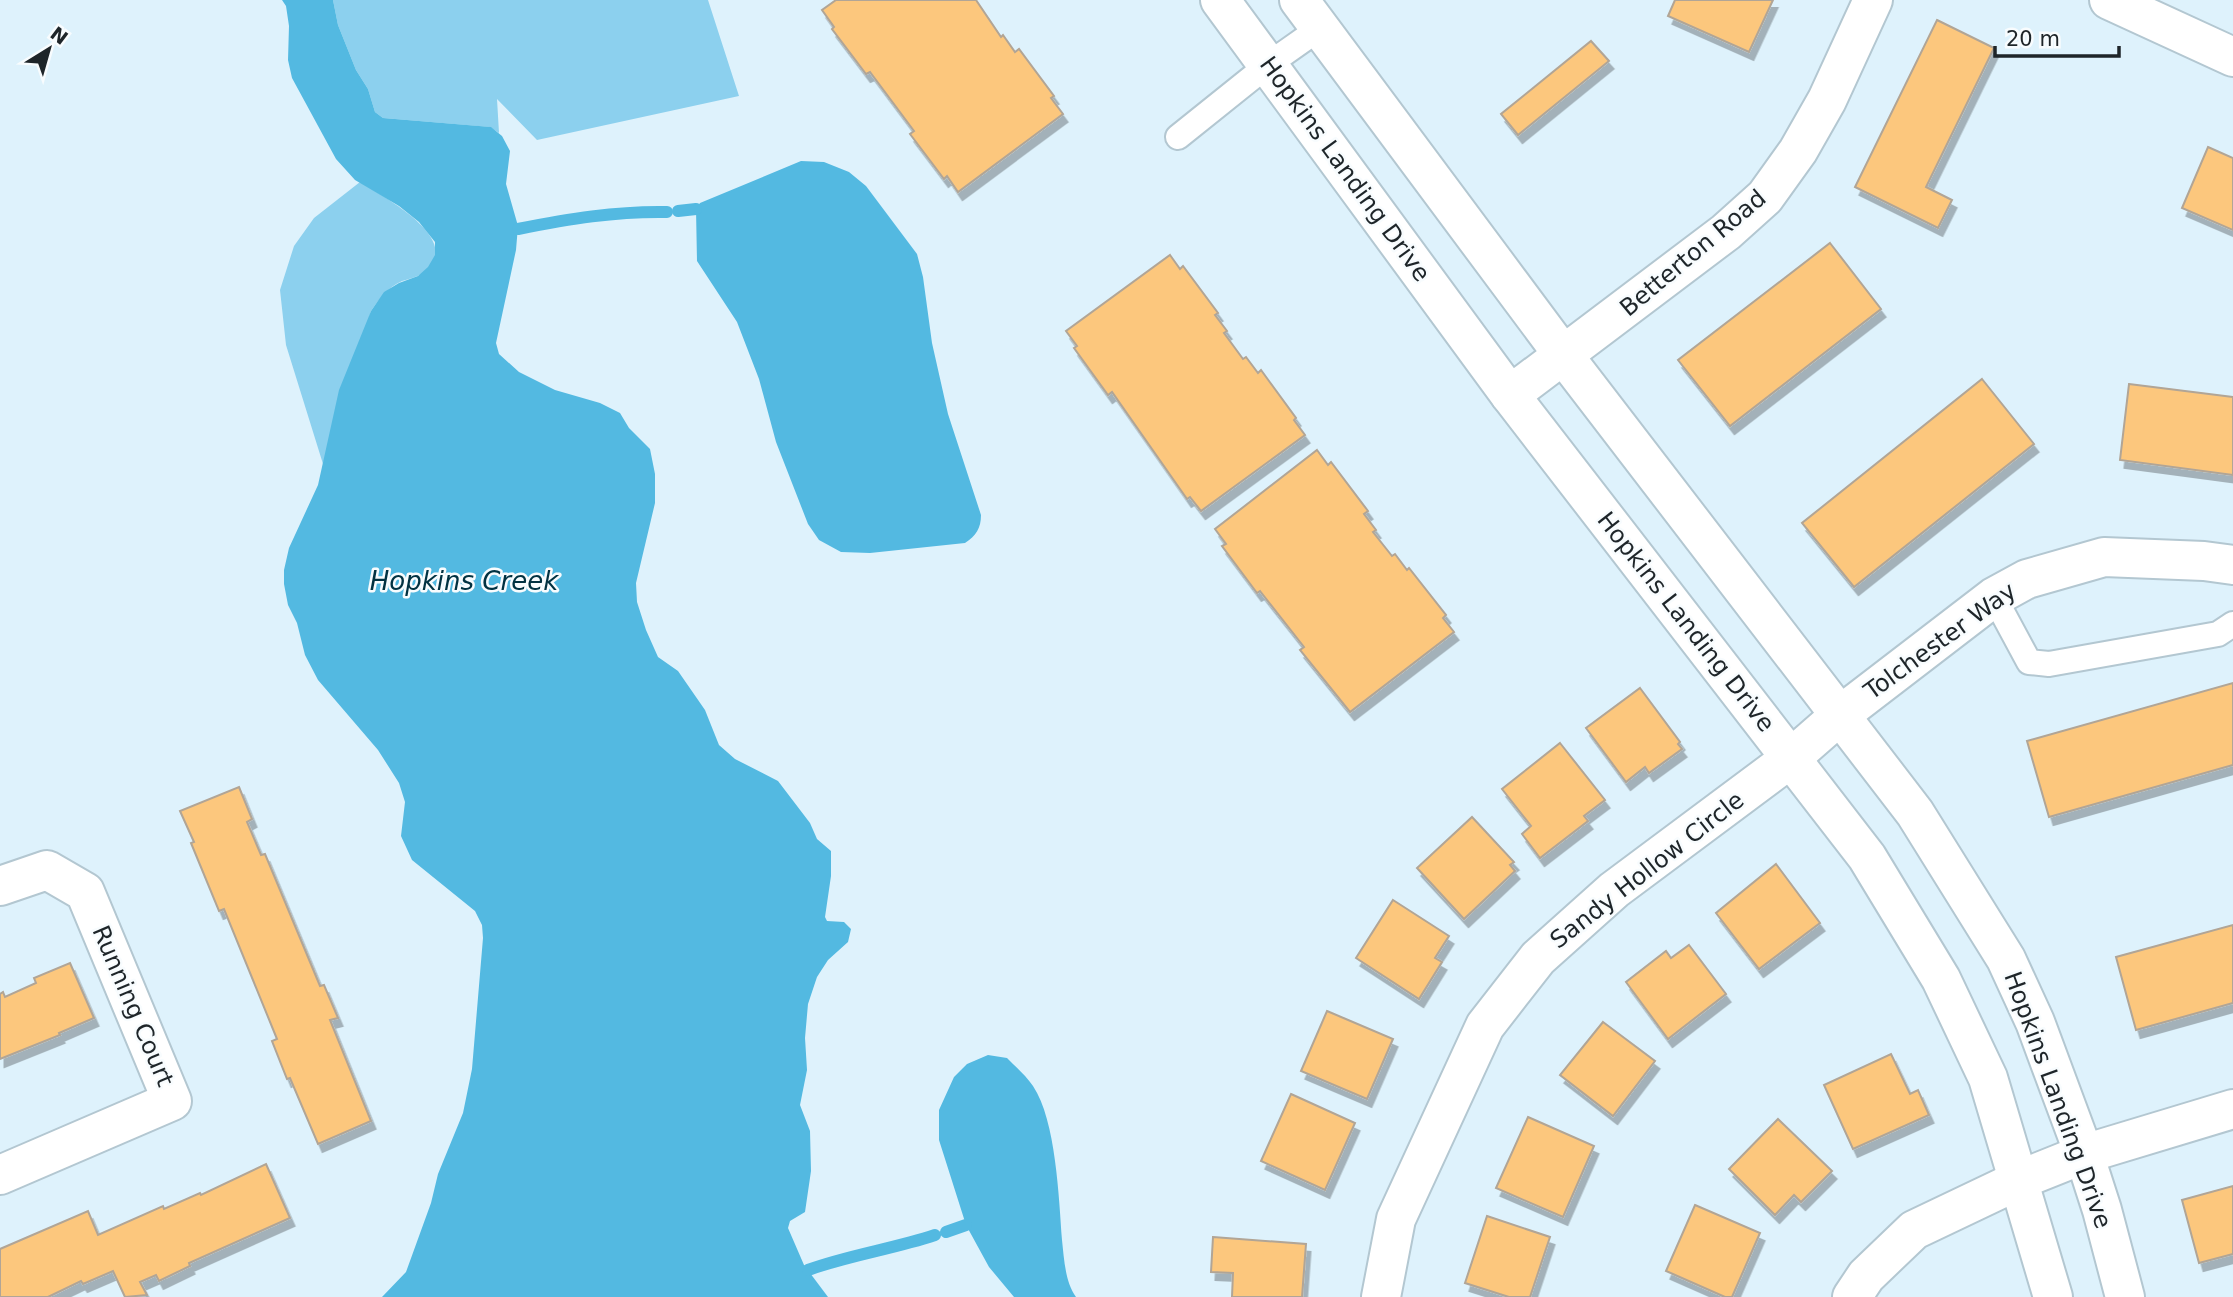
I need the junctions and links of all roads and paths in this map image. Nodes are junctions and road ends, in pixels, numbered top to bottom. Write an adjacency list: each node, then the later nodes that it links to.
1 (1220, 0): 6 (street, Hopkins Landing Drive)
2 (1873, 0): 8 (street, Betterton Road)
3 (2109, 0): 5 (street)
4 (1310, 14): 6 (lane); 8 (street, Hopkins Landing Drive)
5 (2233, 57)
6 (1269, 64): 7 (lane); 9 (street, Hopkins Landing Drive)
7 (1178, 137)
8 (1564, 356): 9 (street, Betterton Road); 13 (street, Hopkins Landing Drive)
9 (1510, 395): 14 (street, Hopkins Landing Drive)
10 (2233, 565): 11 (street, Tolchester Way)
11 (1994, 597): 12 (lane); 13 (street, Tolchester Way)
12 (2233, 624)
13 (1839, 716): 14 (street, Tolchester Way); 17 (street, Hopkins Landing Drive)
14 (1791, 758): 19 (street, Hopkins Landing Drive); 20 (street, Sandy Hollow Circle)
15 (0, 886): 18 (street, Running Court)
16 (2233, 1109): 17 (street)
17 (2084, 1154): 19 (street); 23 (street, Hopkins Landing Drive)
18 (0, 1175)
19 (2019, 1180): 21 (street); 22 (street, Hopkins Landing Drive)
20 (1381, 1297)
21 (1852, 1297)
22 (2053, 1297)
23 (2125, 1297)

